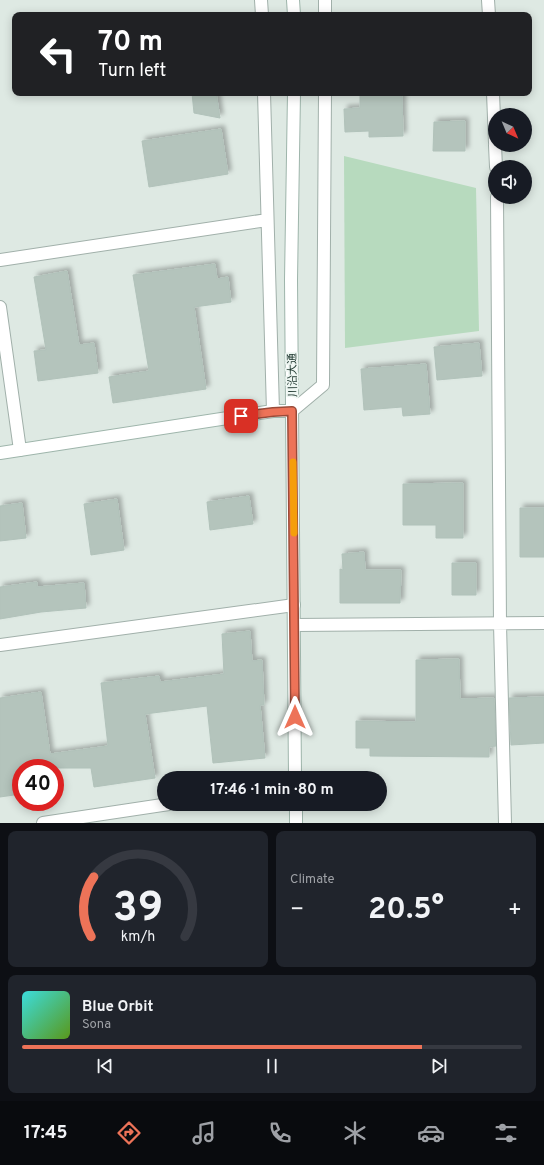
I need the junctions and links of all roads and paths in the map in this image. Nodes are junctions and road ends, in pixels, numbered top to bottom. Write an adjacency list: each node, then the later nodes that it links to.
1 (261, 0): 5 (street)
2 (294, 0): 6 (street)
3 (325, 0): 7 (street)
4 (488, 0): 8 (street)
5 (262, 12)
6 (294, 12)
7 (325, 12)
8 (489, 12)
9 (264, 96): 15 (street)
10 (294, 96): 18 (street, 川沿大通)
11 (325, 96): 18 (street)
12 (493, 96): 13 (street)
13 (494, 108)
14 (497, 204): 24 (street)
15 (267, 220): 16 (street); 19 (street)
16 (0, 260)
17 (0, 308): 20 (street)
18 (292, 411): 19 (street); 22 (street, 川沿大通)
19 (273, 412): 20 (street)
20 (20, 450): 21 (street)
21 (0, 453)
22 (294, 605): 25 (street, 川沿大通); 26 (street)
23 (544, 623): 24 (street)
24 (500, 624): 25 (street); 32 (street)
25 (295, 625): 27 (street, 川沿大通)
26 (0, 645)
27 (295, 771)
28 (157, 806): 30 (street)
29 (296, 811): 31 (street)
30 (43, 823)
31 (296, 823)
32 (505, 823)

